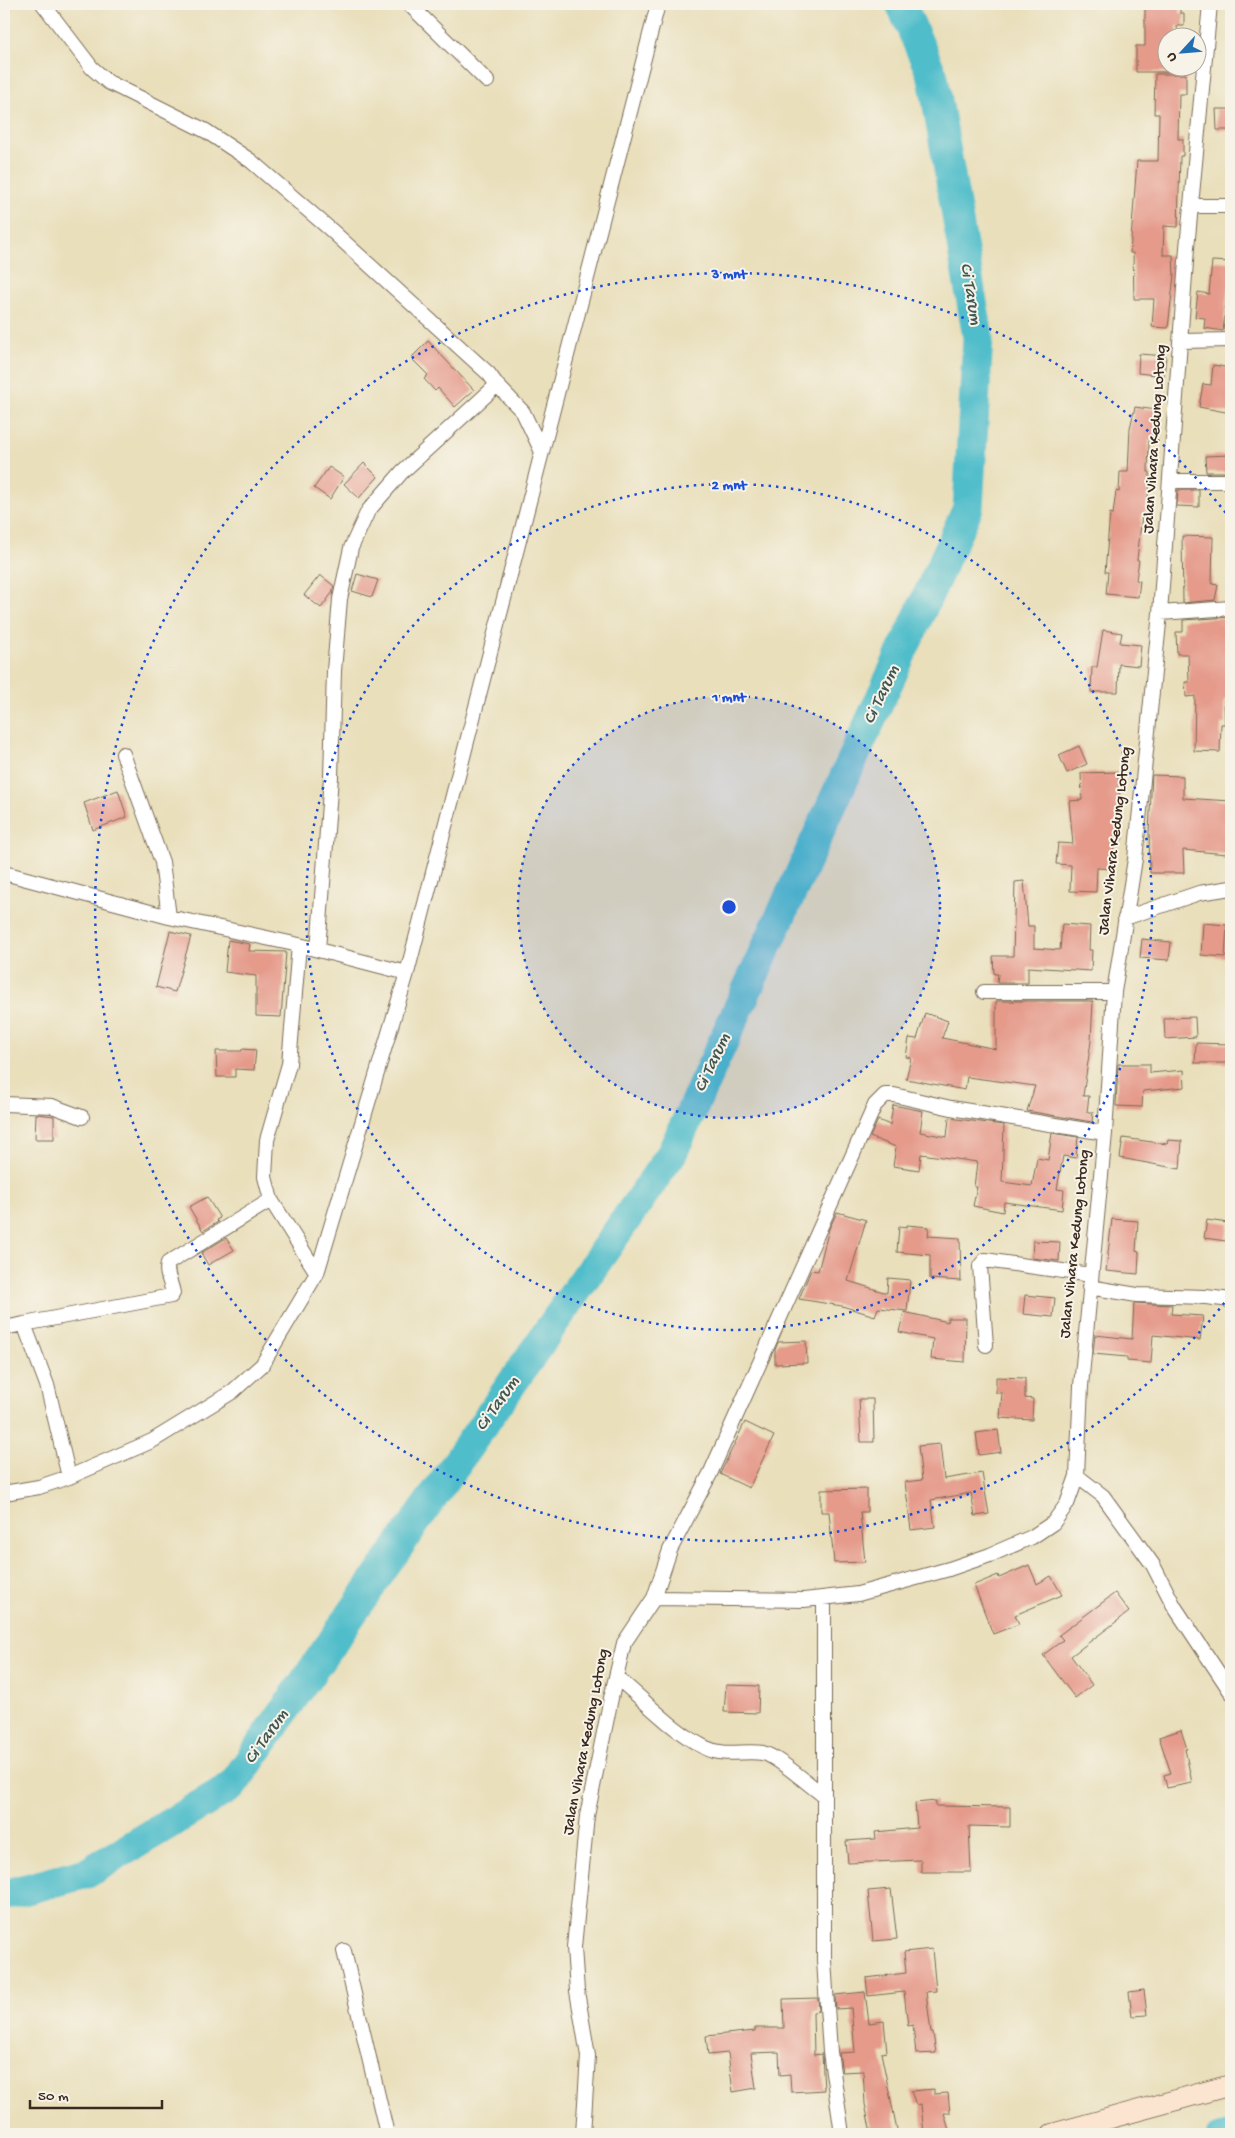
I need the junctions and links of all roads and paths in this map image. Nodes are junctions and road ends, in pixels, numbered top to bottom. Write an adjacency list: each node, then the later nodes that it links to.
1 (43, 4): 10 (street)
2 (409, 4): 5 (street)
3 (658, 4): 11 (street)
4 (1210, 4): 6 (street, Jalan Vihara Kedung Lotong)
5 (487, 82)
6 (1192, 206): 7 (street); 9 (street, Jalan Vihara Kedung Lotong)
7 (1231, 206)
8 (1231, 340): 9 (street)
9 (1181, 341): 12 (street, Jalan Vihara Kedung Lotong)
10 (497, 385): 11 (street); 22 (street)
11 (542, 452): 23 (street)
12 (1171, 481): 13 (street); 15 (street, Jalan Vihara Kedung Lotong)
13 (1231, 481)
14 (1231, 608): 15 (street)
15 (1160, 613): 20 (street, Jalan Vihara Kedung Lotong)
16 (123, 754): 19 (street)
17 (4, 873): 19 (street)
18 (1231, 888): 20 (street)
19 (169, 917): 21 (street)
20 (1125, 918): 25 (street, Jalan Vihara Kedung Lotong)
21 (299, 945): 22 (street); 29 (street)
22 (318, 950): 23 (street)
23 (407, 973): 30 (street)
24 (984, 992): 25 (street)
25 (1114, 992): 28 (street, Jalan Vihara Kedung Lotong)
26 (4, 1104): 27 (street)
27 (82, 1117)
28 (1105, 1133): 31 (street, Jalan Vihara Kedung Lotong); 39 (street)
29 (271, 1200): 30 (street); 33 (street)
30 (317, 1274): 37 (street)
31 (1090, 1281): 32 (street); 35 (street); 36 (street, Jalan Vihara Kedung Lotong)
32 (1231, 1300)
33 (24, 1324): 34 (street); 37 (street)
34 (4, 1328)
35 (986, 1345)
36 (1077, 1476): 40 (street, Jalan Vihara Kedung Lotong); 42 (street)
37 (69, 1478): 38 (street)
38 (4, 1493)
39 (654, 1598): 40 (street, Jalan Vihara Kedung Lotong); 41 (street, Jalan Vihara Kedung Lotong)
40 (824, 1598): 43 (street)
41 (616, 1676): 43 (street); 47 (street, Jalan Vihara Kedung Lotong)
42 (1231, 1692)
43 (823, 1795): 48 (street)
44 (344, 1950): 46 (street)
45 (1231, 2085): 49 (main road)
46 (387, 2134)
47 (583, 2134)
48 (842, 2134)
49 (1052, 2134)

